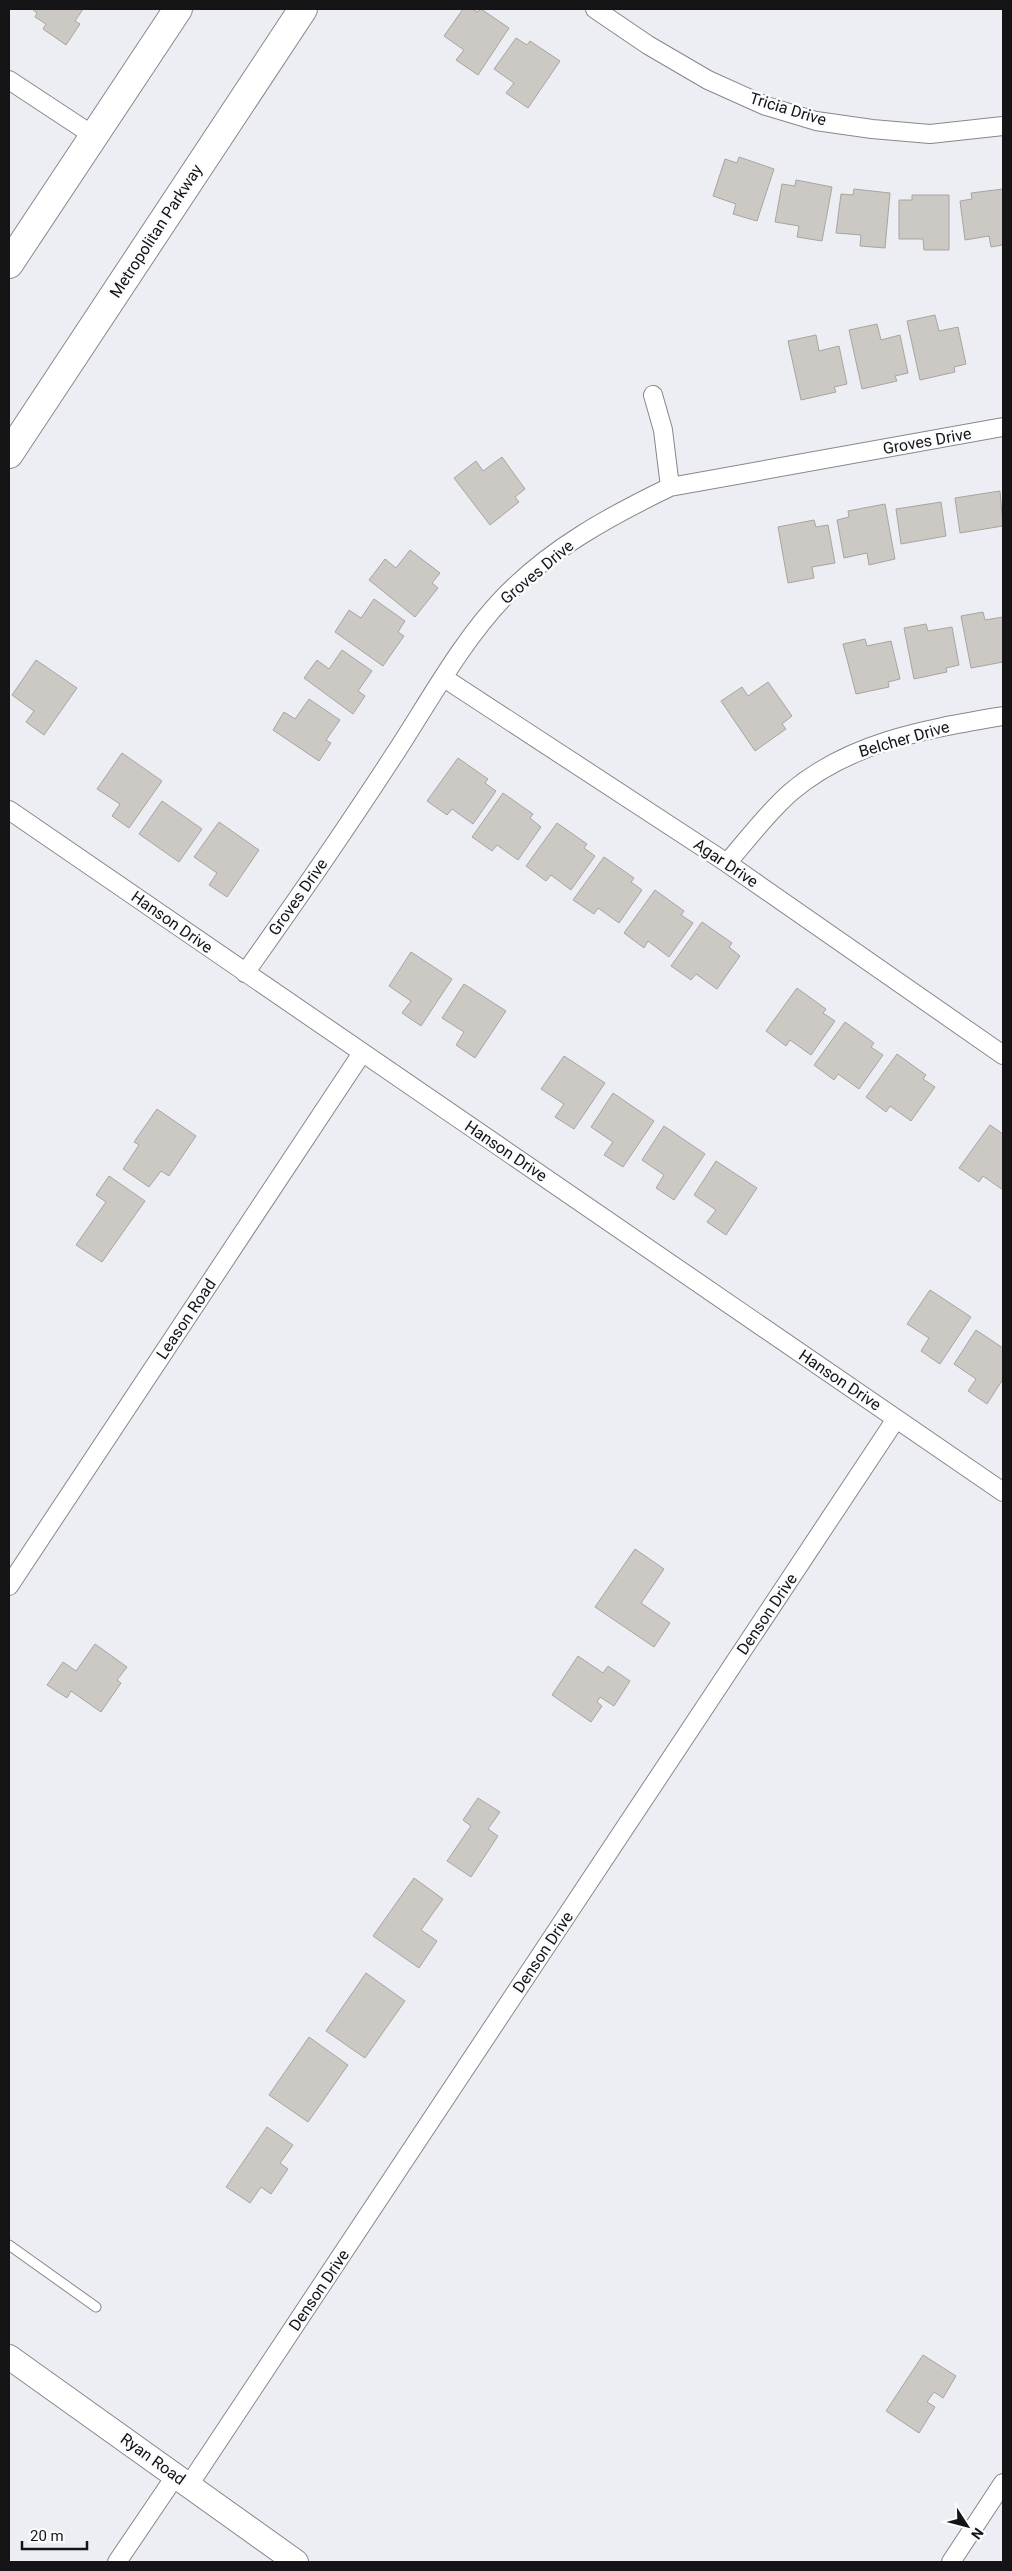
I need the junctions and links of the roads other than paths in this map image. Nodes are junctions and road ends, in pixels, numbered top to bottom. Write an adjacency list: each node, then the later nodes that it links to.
1 (178, 9): 6 (main road)
2 (595, 9): 5 (street, Tricia Drive)
3 (298, 12): 10 (main road, Metropolitan Parkway)
4 (9, 80): 6 (street)
5 (1003, 126)
6 (94, 136): 7 (main road)
7 (9, 264)
8 (653, 395): 11 (street)
9 (1003, 427): 11 (street, Groves Drive)
10 (9, 454)
11 (670, 487): 12 (street, Groves Drive)
12 (444, 678): 15 (street, Agar Drive); 16 (street, Groves Drive)
13 (1003, 716): 15 (street, Belcher Drive)
14 (9, 810): 16 (street, Hanson Drive)
15 (727, 864): 18 (street, Agar Drive)
16 (245, 973): 17 (street, Hanson Drive)
17 (362, 1053): 19 (street, Hanson Drive); 21 (street, Leason Road)
18 (1003, 1055)
19 (896, 1419): 20 (street, Hanson Drive); 25 (street, Denson Drive)
20 (1003, 1492)
21 (9, 1586)
22 (9, 2245): 23 (lane)
23 (96, 2307)
24 (9, 2357): 25 (main road, Ryan Road)
25 (183, 2480): 27 (street, Denson Drive); 28 (main road, Ryan Road)
26 (1003, 2483): 29 (street)
27 (117, 2562)
28 (296, 2562)
29 (950, 2562)

